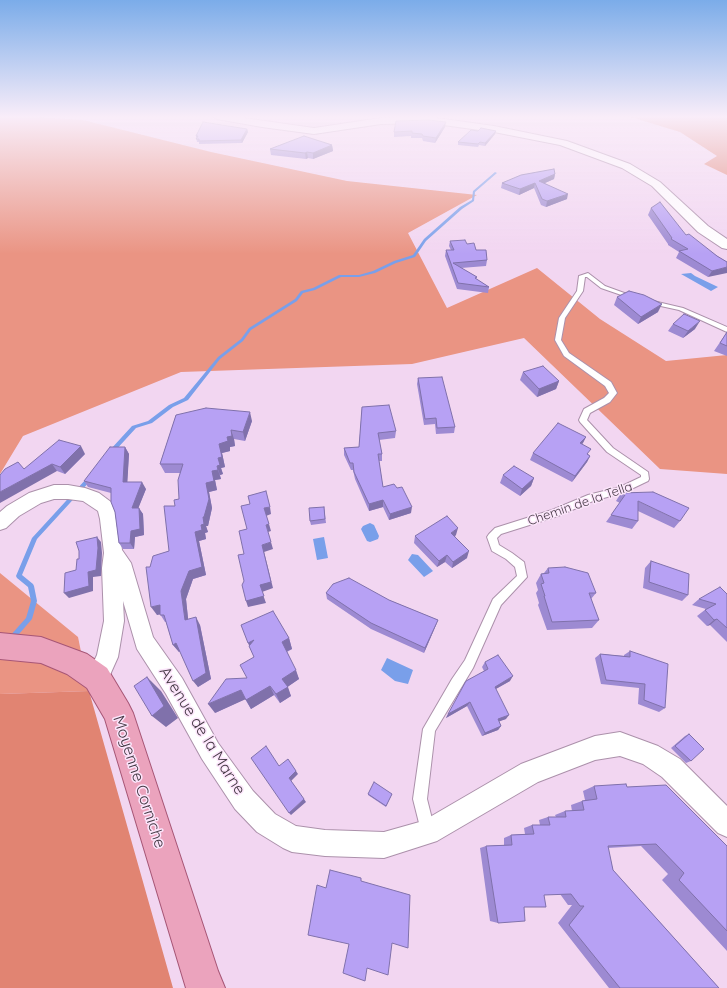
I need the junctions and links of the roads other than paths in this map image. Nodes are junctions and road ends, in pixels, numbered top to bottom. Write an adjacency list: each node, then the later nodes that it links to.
1 (615, 162): 2 (main road)
2 (727, 245)
3 (727, 330): 9 (lane, Chemin de la Tella)
4 (0, 523): 5 (street, Avenue de la Marne)
5 (113, 553): 7 (street); 9 (street, Avenue de la Marne)
6 (0, 646): 7 (main road)
7 (87, 671): 10 (main road, Moyenne Corniche)
8 (727, 824): 9 (street, Avenue de la Marne)
9 (428, 832)
10 (206, 988)

